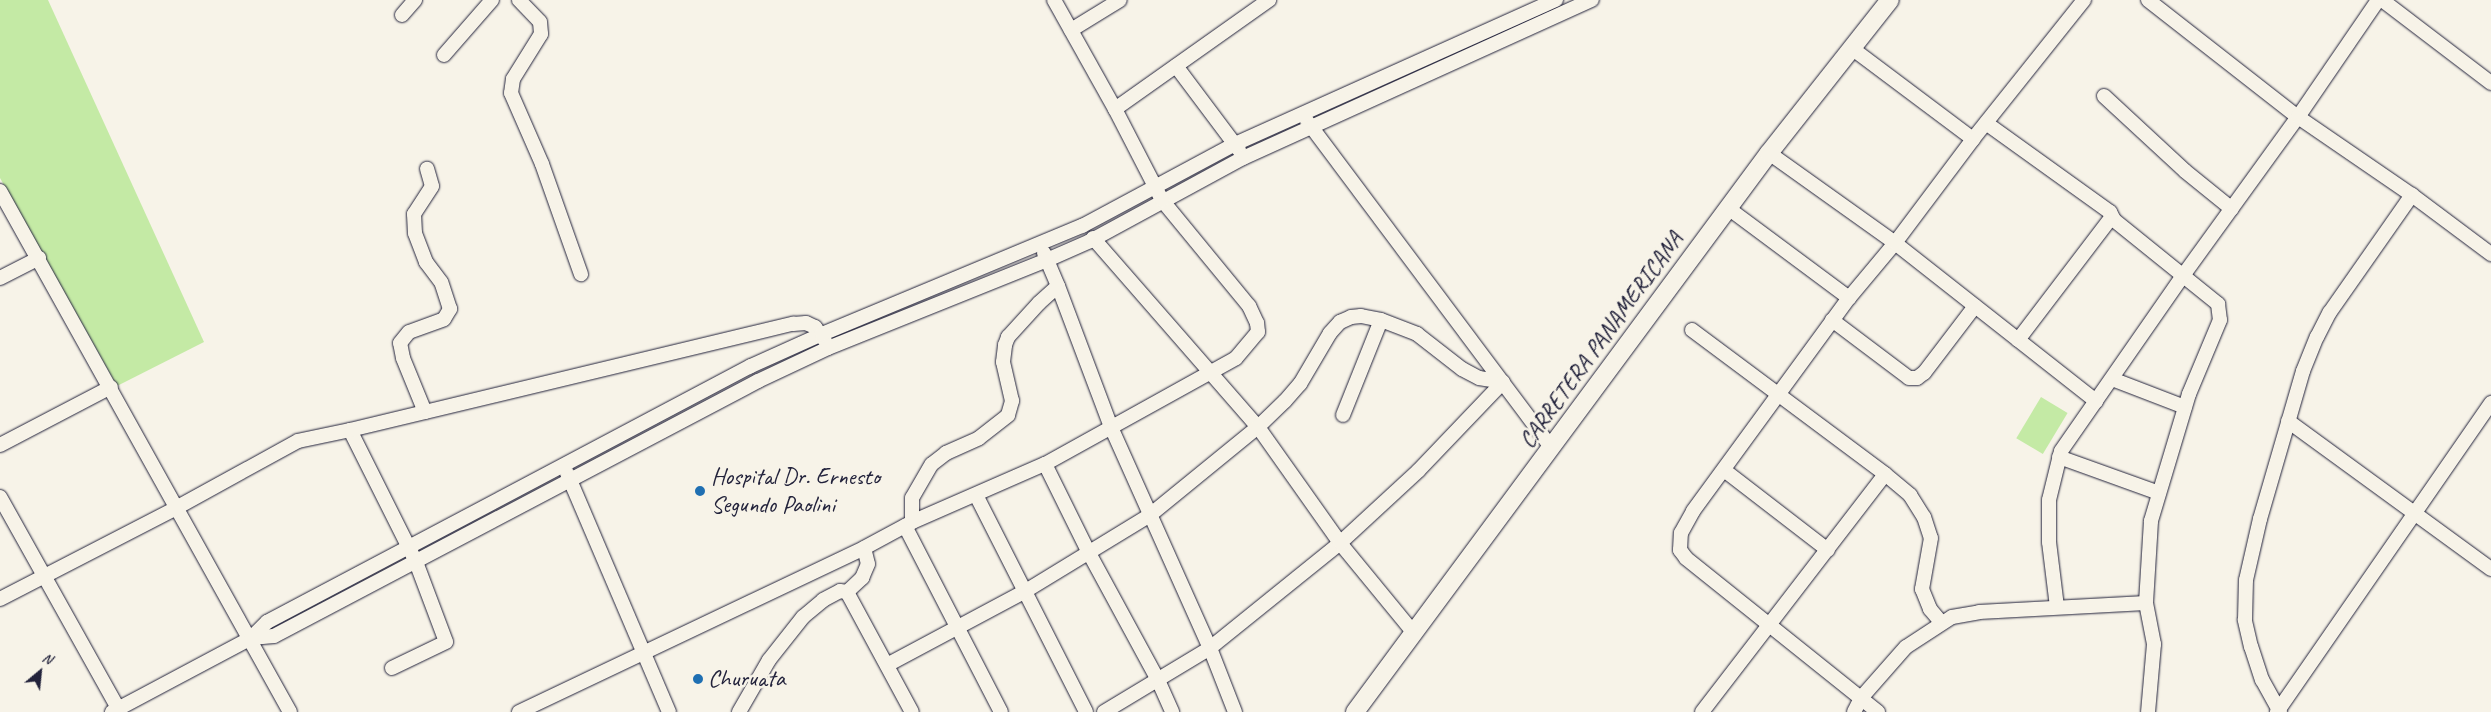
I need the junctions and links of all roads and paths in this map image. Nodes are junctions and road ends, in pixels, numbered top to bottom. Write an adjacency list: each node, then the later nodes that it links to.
1 (414, 0): 14 (street)
2 (492, 0): 17 (street)
3 (519, 0): 44 (street)
4 (1054, 0): 15 (street)
5 (1120, 0): 15 (street)
6 (1269, 0): 18 (street)
7 (1556, 0): 22 (street)
8 (1592, 0): 25 (street)
9 (1890, 0): 16 (main road, CARRETERA PANAMERICANA)
10 (2084, 0): 24 (street)
11 (2148, 0): 23 (street)
12 (2378, 0): 23 (street)
13 (2382, 0): 19 (street)
14 (402, 15)
15 (1071, 30): 21 (street)
16 (1853, 48): 26 (street); 28 (main road, CARRETERA PANAMERICANA)
17 (444, 55)
18 (1176, 66): 21 (street); 27 (street)
19 (2491, 83)
20 (2104, 96): 36 (street)
21 (1115, 109): 31 (street)
22 (1303, 114): 25 (street); 27 (street)
23 (2298, 117): 33 (street); 36 (street)
24 (1986, 123): 26 (street); 37 (street)
25 (1311, 128): 29 (street); 58 (street)
26 (1973, 139): 39 (street)
27 (1235, 144): 29 (street); 31 (street)
28 (1769, 153): 35 (main road, CARRETERA PANAMERICANA); 39 (street)
29 (1243, 158): 34 (street)
30 (427, 169): 64 (street)
31 (1154, 187): 34 (street); 40 (street)
32 (0, 191): 42 (street)
33 (2412, 195): 41 (street); 66 (street)
34 (1162, 200): 38 (street); 56 (street)
35 (1728, 208): 48 (street); 71 (main road, CARRETERA PANAMERICANA)
36 (2232, 208): 45 (street)
37 (2111, 218): 45 (street); 54 (street)
38 (1093, 238): 43 (street); 56 (street)
39 (1895, 243): 48 (street); 49 (street)
40 (1040, 245): 43 (street); 53 (street)
41 (2491, 254)
42 (38, 258): 46 (street); 59 (street)
43 (1047, 260): 47 (street); 55 (street)
44 (582, 274)
45 (2182, 276): 57 (street); 63 (street)
46 (0, 278)
47 (1058, 286): 67 (street); 84 (street)
48 (1849, 298): 51 (street)
49 (1975, 306): 51 (street); 54 (street)
50 (1381, 320): 58 (street); 65 (street); 68 (street)
51 (1832, 320): 60 (street)
52 (1692, 330): 60 (street)
53 (822, 334): 55 (street); 64 (street); 74 (street)
54 (2018, 340): 61 (street)
55 (828, 348): 77 (street)
56 (1212, 373): 67 (street); 68 (street)
57 (2112, 379): 61 (street); 63 (street)
58 (1503, 382): 71 (street); 85 (street)
59 (111, 387): 70 (street); 81 (street)
60 (1778, 394): 75 (street); 76 (street)
61 (2096, 401): 72 (street)
62 (2491, 403): 82 (street)
63 (2185, 407): 78 (street)
64 (425, 412): 69 (street)
65 (1343, 415)
66 (2288, 421): 82 (street); 110 (street)
67 (1111, 427): 73 (street); 83 (street)
68 (1258, 427): 83 (street); 85 (street)
69 (350, 430): 81 (street); 86 (street)
70 (0, 445)
71 (1551, 448): 101 (main road, CARRETERA PANAMERICANA)
72 (2059, 457): 78 (street); 97 (street)
73 (1045, 464): 79 (street); 89 (street)
74 (564, 465): 77 (street); 86 (street)
75 (1724, 470): 88 (street); 99 (street)
76 (1885, 474): 88 (street); 98 (street)
77 (571, 480): 90 (street); 104 (street)
78 (2159, 493): 96 (street)
79 (976, 495): 84 (street); 94 (street)
80 (0, 497): 92 (street)
81 (176, 508): 92 (street); 102 (street)
82 (2414, 513): 91 (street); 110 (street)
83 (1150, 515): 89 (street); 103 (street)
84 (909, 524): 87 (street); 100 (street)
85 (1340, 543): 101 (street); 103 (street)
86 (408, 548): 90 (street); 102 (street)
87 (864, 548): 93 (street); 104 (street)
88 (1828, 550): 99 (street)
89 (1089, 553): 94 (street); 107 (street)
90 (416, 562): 102 (street); 106 (street)
91 (2491, 568)
92 (44, 576): 95 (street); 109 (street)
93 (847, 592): 105 (street); 114 (street)
94 (1024, 592): 100 (street); 117 (street)
95 (0, 599)
96 (2146, 603): 97 (street); 125 (street)
97 (2057, 607): 98 (street)
98 (1941, 622): 108 (street)
99 (1770, 626): 108 (street); 122 (street)
100 (958, 627): 105 (street); 116 (street)
101 (1414, 633): 121 (main road, CARRETERA PANAMERICANA)
102 (251, 638): 109 (street); 111 (street)
103 (1210, 648): 107 (street); 120 (street)
104 (643, 653): 112 (street); 113 (street)
105 (887, 665): 115 (street)
106 (392, 668)
107 (1158, 680): 118 (street); 119 (street)
108 (1861, 698): 123 (street); 124 (street)
109 (116, 711)
110 (2278, 711)
111 (290, 712)
112 (519, 712)
113 (669, 712)
114 (739, 712)
115 (912, 712)
116 (1001, 712)
117 (1086, 712)
118 (1104, 712)
119 (1172, 712)
120 (1235, 712)
121 (1356, 712)
122 (1702, 712)
123 (1854, 712)
124 (1878, 712)
125 (2148, 712)

